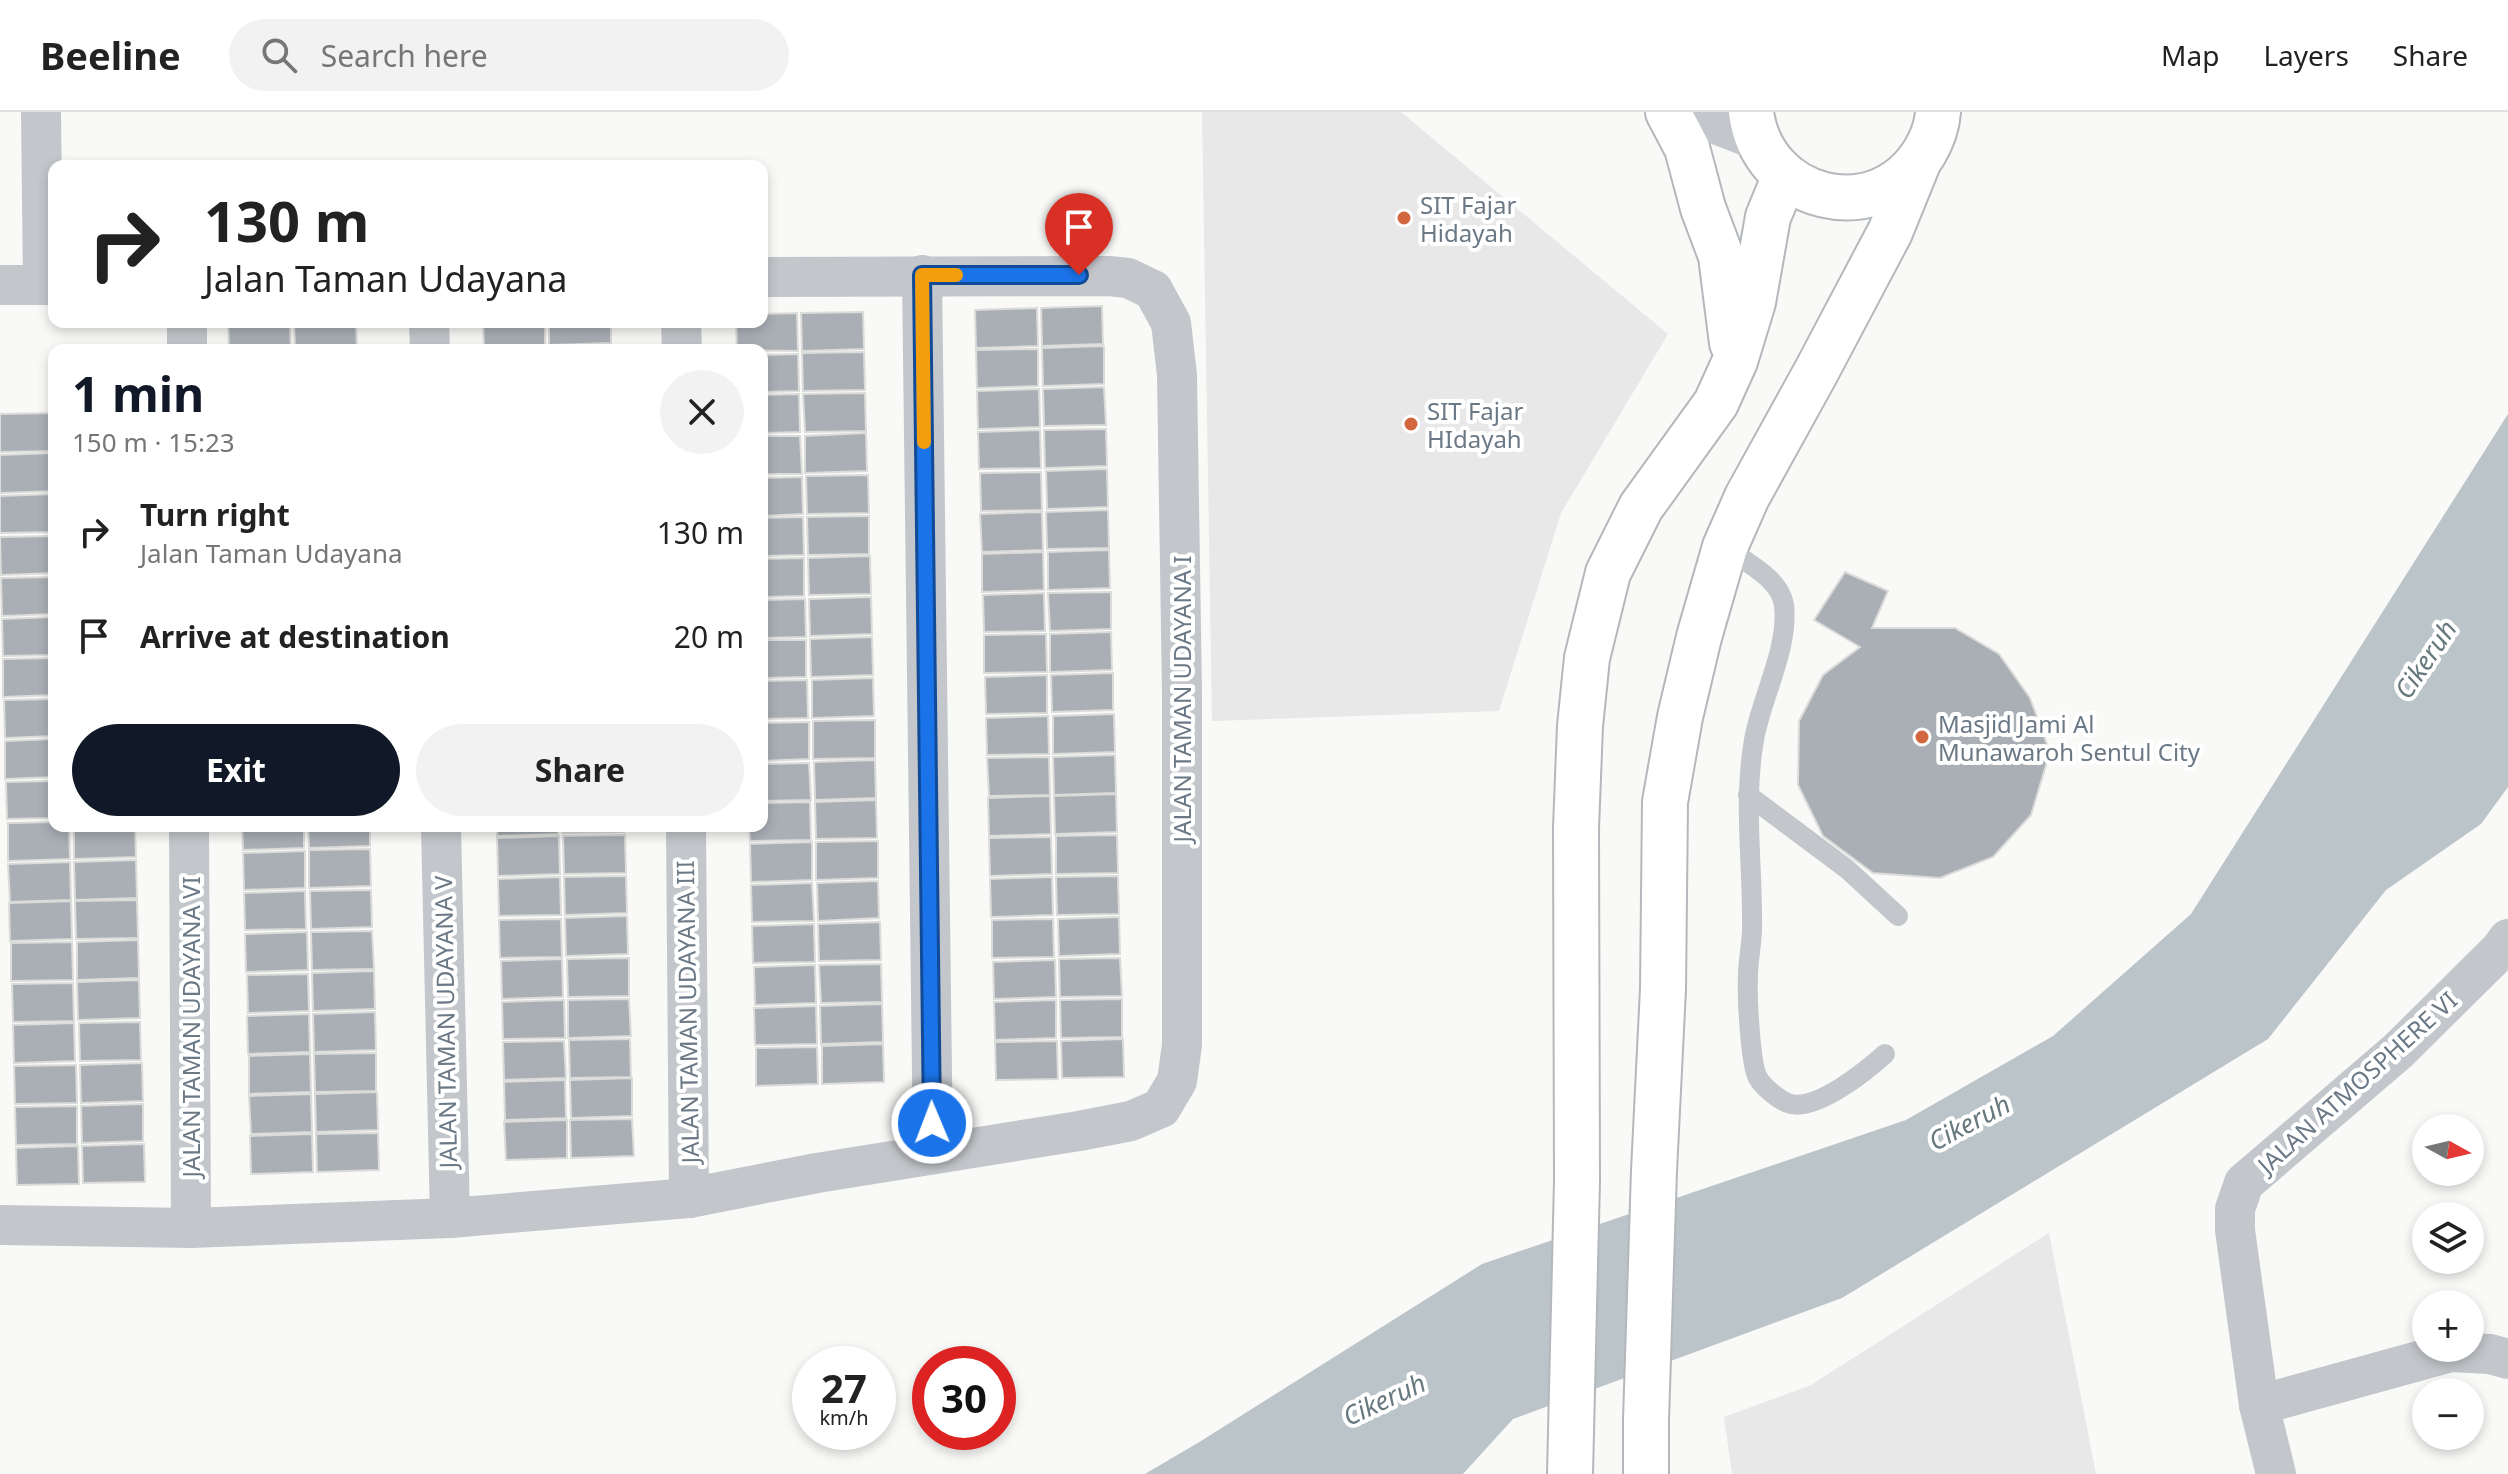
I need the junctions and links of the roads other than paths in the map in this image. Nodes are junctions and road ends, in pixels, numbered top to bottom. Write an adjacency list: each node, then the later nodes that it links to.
1 (41, 112): 11 (street)
2 (1668, 112): 12 (main road)
3 (1685, 112): 5 (street)
4 (1938, 112): 6 (main road)
5 (1754, 126): 7 (main road)
6 (1918, 163): 7 (main road); 13 (main road)
7 (1785, 176): 12 (main road)
8 (922, 275): 9 (street); 21 (street); 21 (street, JALAN TAMAN UDAYANA I)
9 (768, 277)
10 (0, 285): 11 (street)
11 (48, 285)
12 (1735, 361): 28 (main road)
13 (1725, 547): 14 (lane); 29 (main road)
14 (1748, 795): 18 (lane); 20 (lane)
15 (189, 832): 25 (street, JALAN TAMAN UDAYANA VI)
16 (441, 832): 23 (street, JALAN TAMAN UDAYANA V)
17 (686, 832): 22 (street, JALAN TAMAN UDAYANA III)
18 (1898, 916)
19 (2508, 939): 27 (street, JALAN ATMOSPHERE VI)
20 (1885, 1054)
21 (933, 1154): 22 (street)
22 (689, 1198): 23 (street)
23 (450, 1218): 25 (street)
24 (0, 1225): 25 (street)
25 (191, 1228)
26 (2508, 1359): 27 (street)
27 (2259, 1405): 30 (street, JALAN ATMOSPHERE VI)
28 (1570, 1474)
29 (1646, 1474)
30 (2276, 1474)

